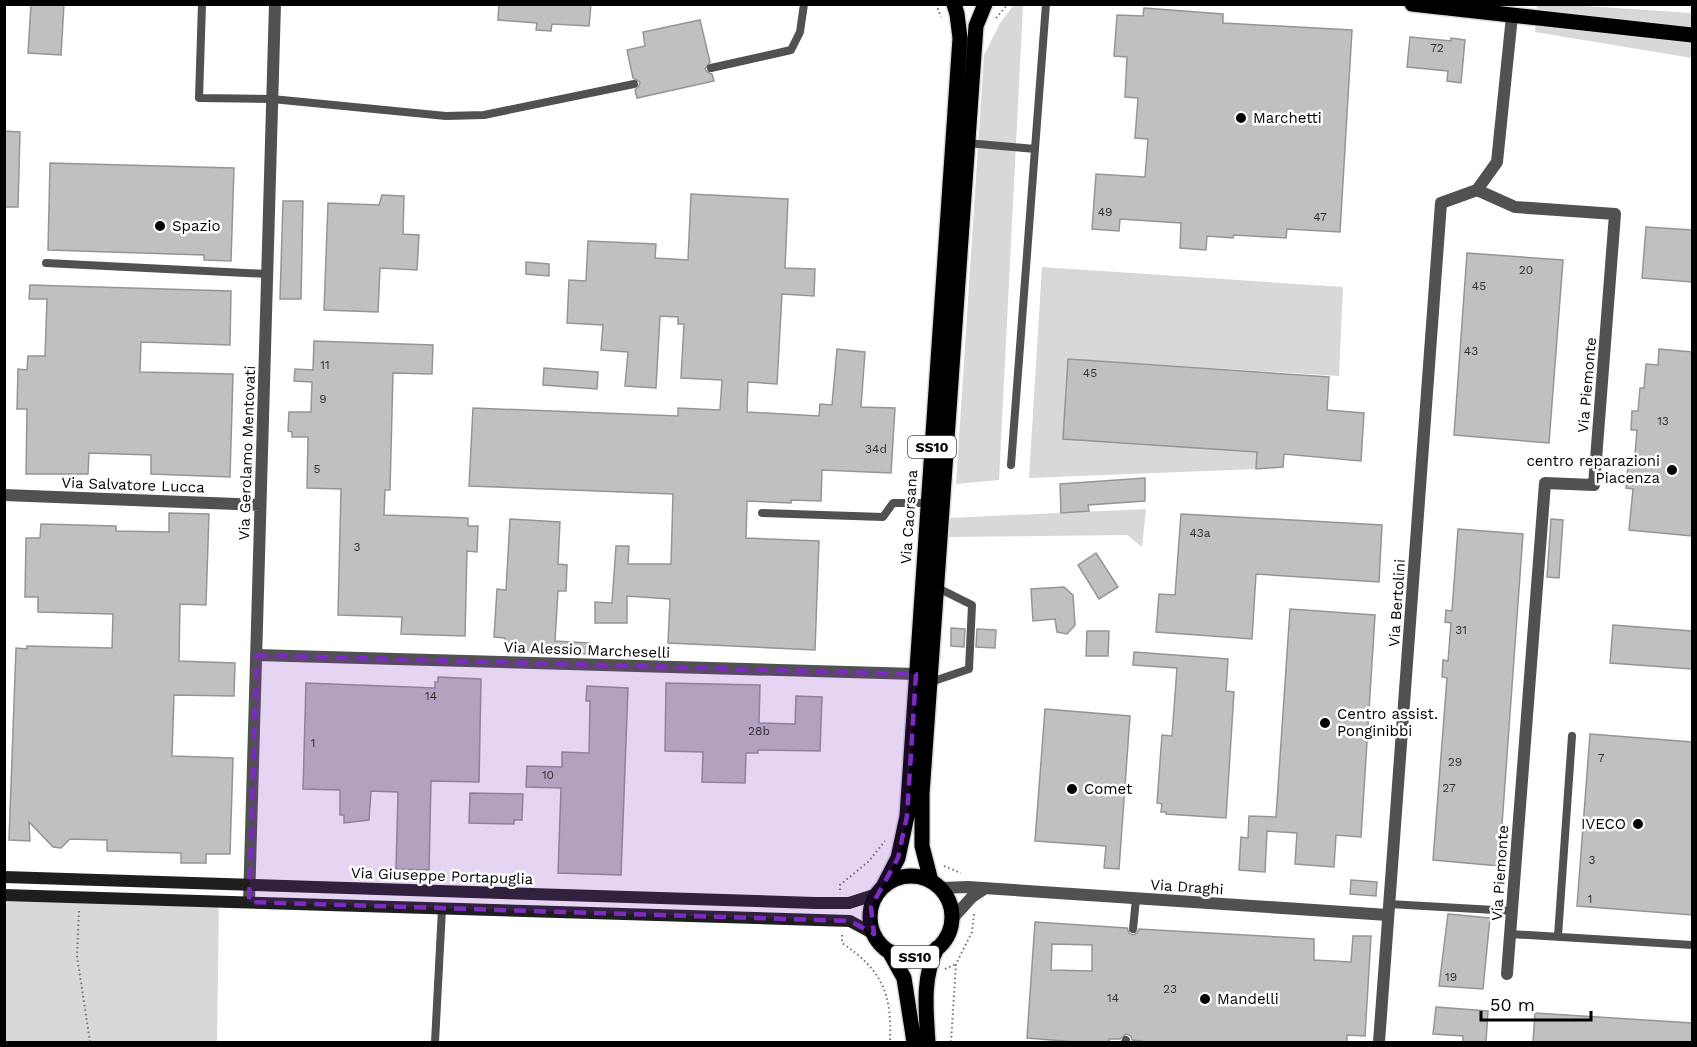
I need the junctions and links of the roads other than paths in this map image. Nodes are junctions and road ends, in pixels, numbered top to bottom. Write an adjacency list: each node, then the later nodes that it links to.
1 (202, 4): 13 (lane)
2 (274, 4): 13 (street, Via Gerolamo Mentovati)
3 (804, 4): 11 (lane)
4 (954, 4): 21 (main road, Via Caorsana / SS10)
5 (985, 4): 14 (main road, SS10)
6 (1046, 4): 15 (lane)
7 (1412, 4): 8 (main road)
8 (1431, 6): 9 (main road)
9 (1512, 16): 10 (main road); 16 (street)
10 (1692, 35)
11 (711, 68)
12 (634, 84): 13 (lane)
13 (272, 99): 18 (street, Via Gerolamo Mentovati)
14 (967, 143): 15 (lane); 24 (main road, SS10)
15 (1035, 149): 19 (lane)
16 (1476, 190): 38 (street, Via Bertolini); 39 (street, Via Piemonte)
17 (46, 263): 18 (lane)
18 (267, 274): 22 (street, Via Gerolamo Mentovati)
19 (1011, 465)
20 (4, 495): 22 (street, Via Salvatore Lucca)
21 (928, 503): 23 (lane); 26 (main road, Via Caorsana / SS10)
22 (260, 505): 25 (street, Via Gerolamo Mentovati)
23 (762, 513)
24 (938, 588): 27 (main road, SS10); 27 (lane)
25 (256, 655): 26 (street, Via Alessio Marcheselli); 31 (street, Via Gerolamo Mentovati)
26 (916, 674): 32 (main road, Via Caorsana / SS10)
27 (931, 682): 30 (main road, SS10)
28 (1572, 736): 44 (lane)
29 (4, 877): 31 (main road, Via Giuseppe Portapuglia)
30 (936, 884): 32 (main road); 33 (street); 40 (main road, SS10)
31 (249, 885): 32 (main road, Via Giuseppe Portapuglia); 36 (street, Via Gerolamo Mentovati)
32 (880, 890): 42 (main road, SS10)
33 (970, 892): 35 (street, Via Draghi); 40 (street)
34 (4, 895): 36 (main road)
35 (1136, 899): 38 (street, Via Draghi); 41 (lane)
36 (249, 902): 37 (main road)
37 (442, 909): 42 (main road); 49 (lane)
38 (1389, 910): 39 (lane); 52 (street, Via Bertolini)
39 (1512, 911): 43 (street, Via Piemonte)
40 (952, 919): 46 (main road, SS10)
41 (1133, 929)
42 (874, 934): 47 (main road, SS10)
43 (1510, 934): 44 (lane); 48 (street, Via Piemonte)
44 (1558, 936): 45 (lane)
45 (1692, 945)
46 (938, 948): 47 (main road, SS10); 51 (main road, SS10)
47 (889, 951): 50 (main road, SS10)
48 (1507, 974)
49 (435, 1042)
50 (914, 1042)
51 (928, 1042)
52 (1379, 1042)

